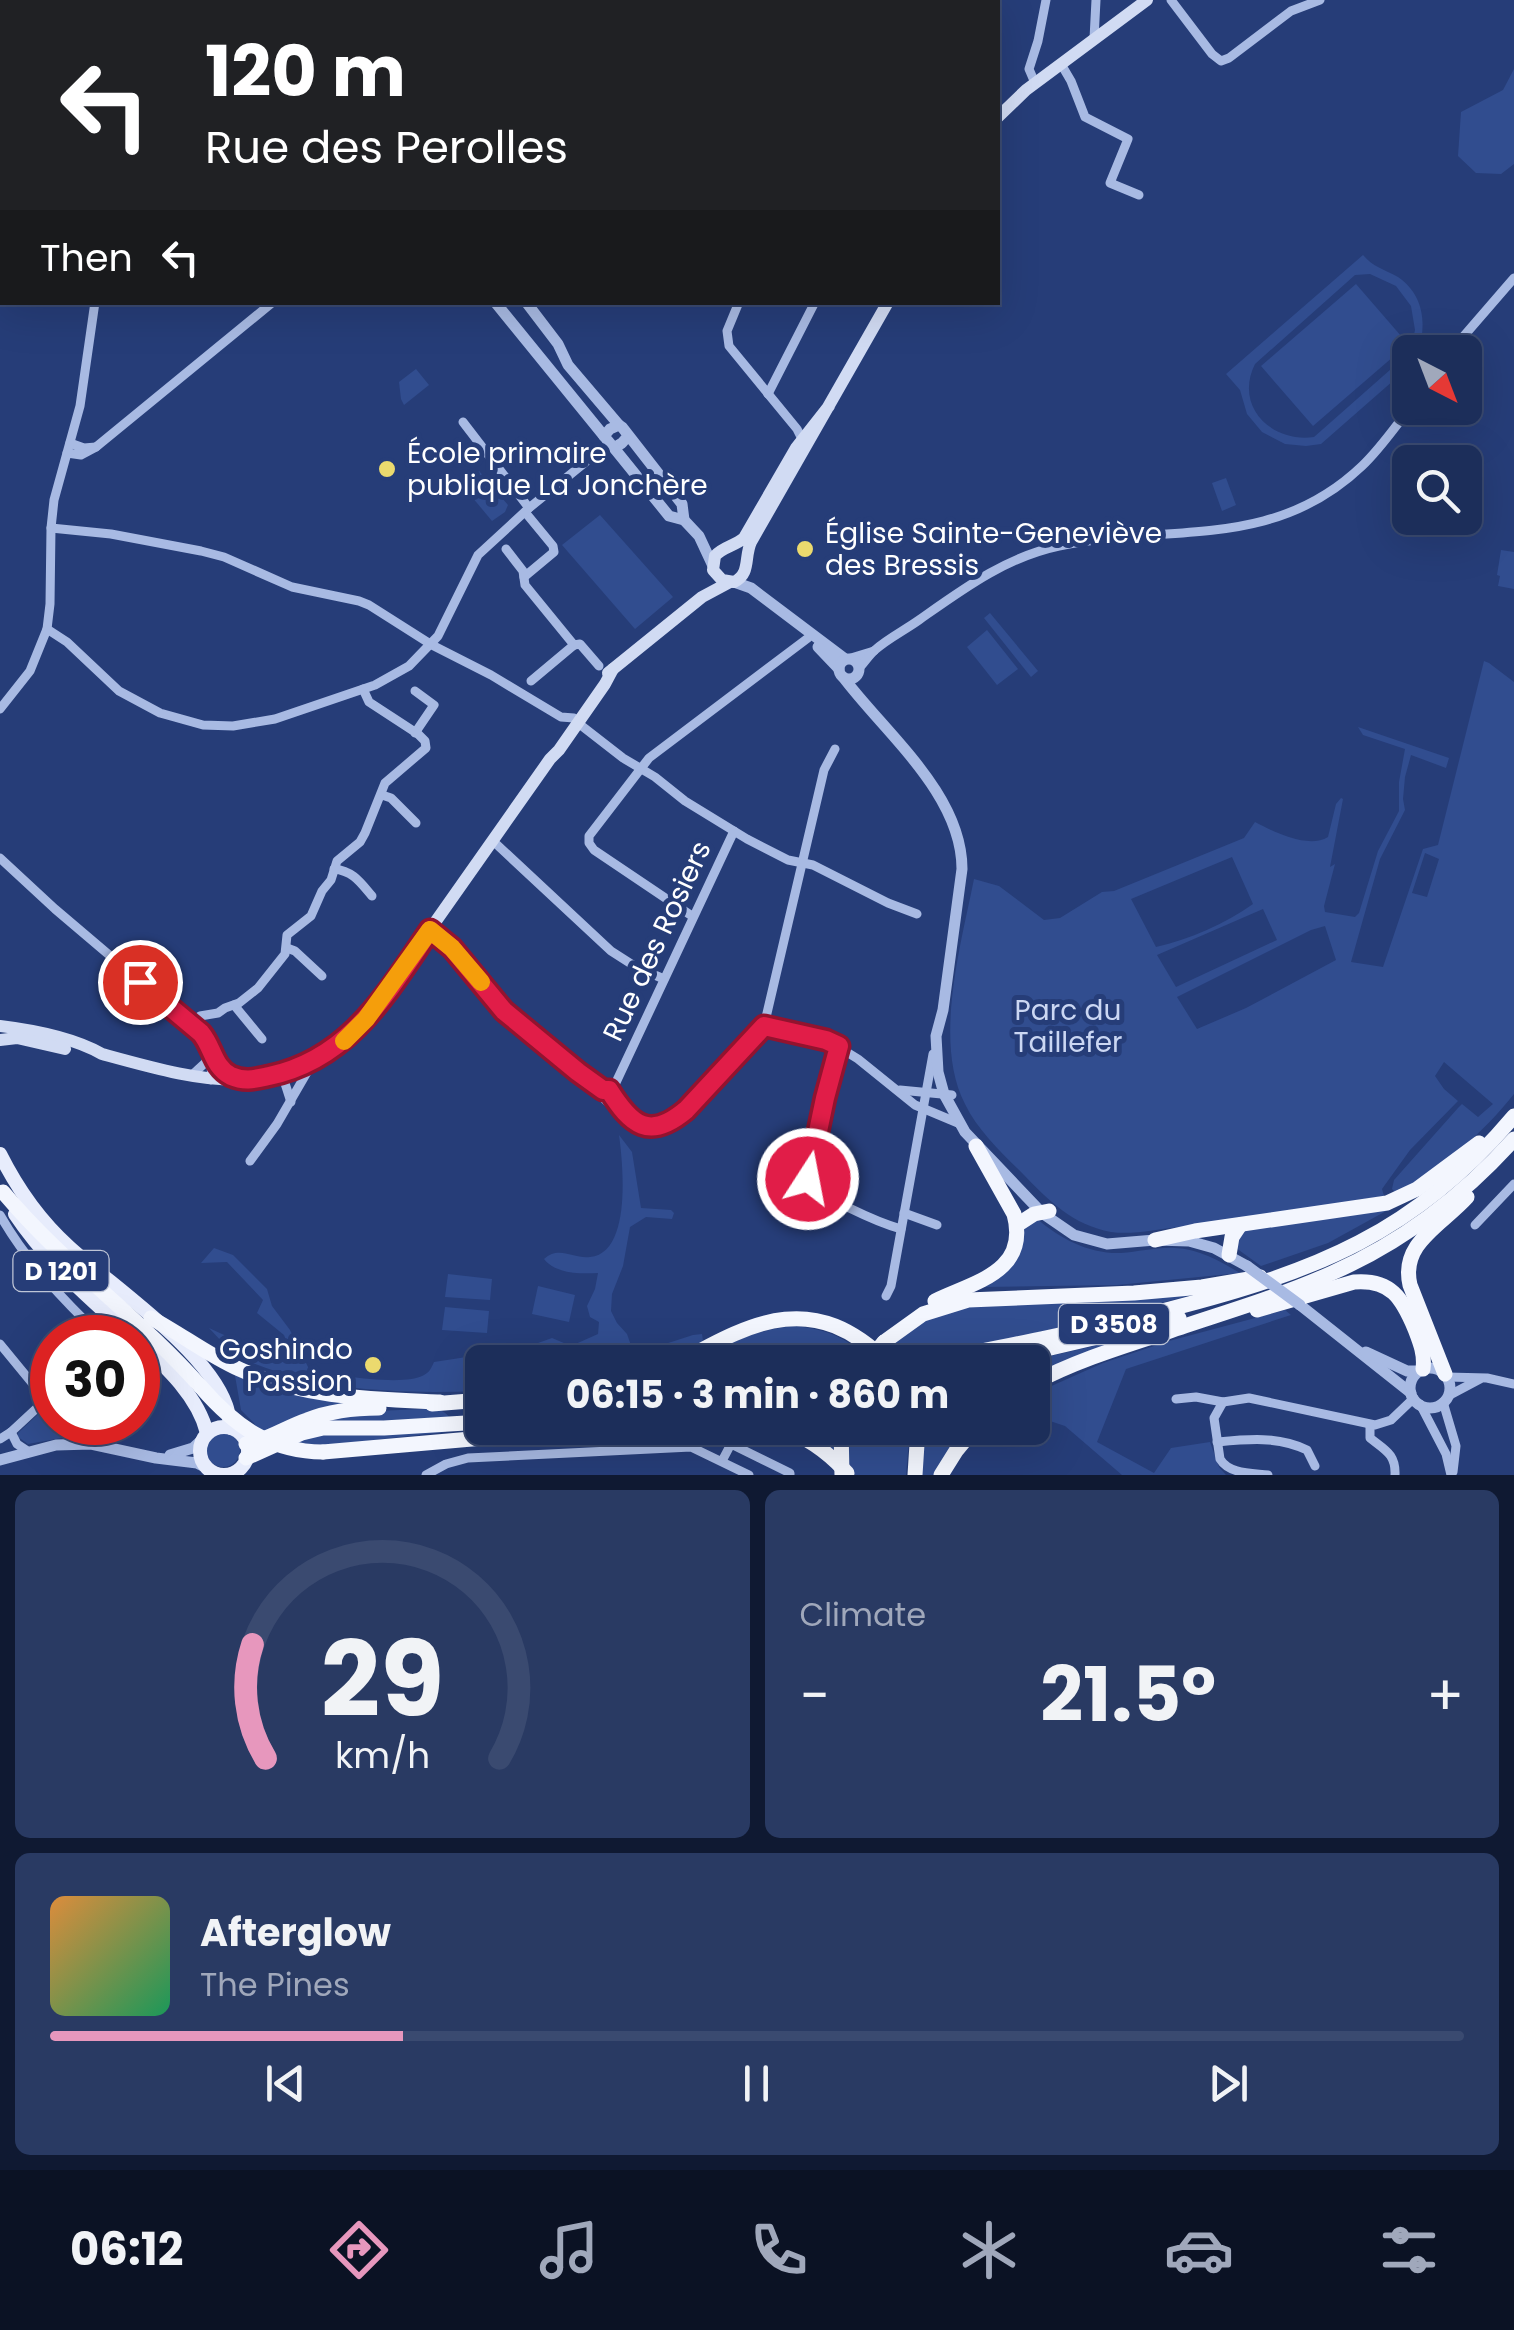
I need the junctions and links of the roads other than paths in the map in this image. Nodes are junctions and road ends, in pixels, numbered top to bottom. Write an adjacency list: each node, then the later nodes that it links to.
1 (1046, 0): 9 (street)
2 (1147, 0): 6 (main road)
3 (1171, 0): 4 (street)
4 (1320, 0)
5 (1096, 3): 6 (street); 7 (street)
6 (1111, 26): 7 (main road)
7 (1094, 39): 8 (main road)
8 (1061, 64): 9 (main road); 11 (street)
9 (1036, 83): 10 (main road)
10 (1000, 113)
11 (1139, 195)
12 (1514, 278): 20 (street)
13 (95, 305): 29 (street)
14 (270, 305): 29 (street)
15 (497, 305): 28 (street)
16 (528, 305): 24 (street)
17 (738, 305): 21 (street)
18 (813, 305): 21 (street)
19 (886, 305): 22 (main road)
20 (1465, 335)
21 (768, 394): 27 (street)
22 (829, 406): 27 (main road); 30 (main road)
23 (463, 422): 31 (street)
24 (618, 424): 26 (street); 28 (street)
25 (1396, 425): 48 (street)
26 (628, 436): 28 (street); 32 (street)
27 (802, 439): 30 (street); 36 (main road)
28 (609, 442): 31 (street); 32 (street)
29 (68, 448): 33 (street)
30 (797, 464): 37 (main road)
31 (527, 510): 39 (street); 46 (street)
32 (684, 520): 34 (street)
33 (51, 528): 44 (street); 46 (street)
34 (699, 536): 36 (street); 38 (street)
35 (506, 549): 39 (street)
36 (725, 549): 37 (main road); 38 (main road)
37 (747, 564): 40 (main road); 42 (street)
38 (714, 570): 40 (main road); 41 (main road)
39 (524, 576): 47 (street)
40 (732, 582): 41 (main road); 42 (street)
41 (702, 597): 49 (main road)
42 (765, 598): 43 (street)
43 (788, 617): 45 (street); 48 (street)
44 (47, 629): 51 (street); 53 (street)
45 (808, 638): 48 (street); 57 (street)
46 (432, 645): 51 (street); 54 (street)
47 (574, 645): 49 (street); 50 (street)
48 (850, 667): 73 (street)
49 (606, 668): 54 (main road)
50 (532, 681)
51 (363, 689): 55 (street)
52 (414, 692): 55 (street)
53 (0, 709)
54 (569, 723): 57 (street); 61 (main road)
55 (415, 732): 58 (street)
56 (835, 749): 63 (street)
57 (640, 768): 60 (street); 67 (street)
58 (382, 795): 59 (street); 64 (street)
59 (416, 822)
60 (734, 830): 63 (street); 67 (street, Rue des Rosiers)
61 (493, 841): 68 (main road); 71 (street)
62 (0, 858): 74 (street)
63 (804, 864): 66 (street); 76 (street)
64 (334, 869): 65 (street); 69 (street)
65 (372, 896)
66 (917, 914)
67 (692, 916): 71 (street, Rue des Rosiers)
68 (430, 930): 83 (main road); 89 (street)
69 (287, 948): 70 (street); 72 (street)
70 (322, 976)
71 (664, 979): 89 (street, Rue des Rosiers)
72 (234, 1004): 74 (street); 78 (street)
73 (942, 1010): 77 (street); 91 (street)
74 (191, 1025): 81 (street)
75 (0, 1026): 82 (main road)
76 (764, 1026): 80 (street); 89 (street)
77 (936, 1036): 90 (street); 91 (street)
78 (262, 1039)
79 (0, 1040): 82 (main road)
80 (839, 1046): 88 (street); 110 (street)
81 (210, 1053): 85 (street); 86 (street); 87 (street)
82 (102, 1054): 85 (main road)
83 (313, 1061): 84 (main road); 92 (street)
84 (282, 1074): 87 (main road); 92 (street)
85 (190, 1077): 86 (main road)
86 (211, 1080): 87 (main road)
87 (247, 1081)
88 (898, 1090): 90 (street); 93 (street)
89 (606, 1094)
90 (926, 1094): 91 (street); 93 (street)
91 (948, 1097): 94 (street); 96 (street); 103 (street)
92 (291, 1102): 100 (street)
93 (924, 1110): 94 (street); 104 (street)
94 (935, 1114): 96 (street)
95 (1514, 1116): 107 (highway); 113 (highway, D 3508)
96 (958, 1123): 98 (street)
97 (1514, 1139): 113 (highway, D 3508); 131 (highway)
98 (976, 1146): 103 (street); 109 (highway)
99 (0, 1154): 117 (main road, D 1201)
100 (250, 1160)
101 (1514, 1184): 108 (street)
102 (1, 1190): 116 (main road, D 1201); 149 (highway, bridge)
103 (1045, 1212): 109 (highway); 111 (street)
104 (904, 1213): 106 (street); 110 (street)
105 (0, 1215): 115 (street)
106 (937, 1225)
107 (1240, 1225): 111 (highway); 112 (highway)
108 (1474, 1225)
109 (1017, 1226): 124 (highway)
110 (901, 1229): 114 (street)
111 (1155, 1240): 112 (street)
112 (1229, 1255): 127 (street, bridge)
113 (1301, 1278): 120 (highway); 125 (highway); 126 (highway, D 3508); 128 (highway, D 3508)
114 (886, 1296)
115 (80, 1315)
116 (109, 1315)
117 (148, 1315)
118 (160, 1323): 140 (highway)
119 (160, 1325): 145 (main road, D 1201)
120 (1166, 1332): 130 (highway); 133 (highway)
121 (0, 1344): 132 (street)
122 (712, 1345): 123 (highway)
123 (866, 1345)
124 (887, 1345)
125 (890, 1345)
126 (1008, 1345)
127 (1353, 1346): 130 (street); 137 (street)
128 (1050, 1349)
129 (160, 1362): 147 (main road, D 1201)
130 (1421, 1370): 131 (street); 137 (street)
131 (1446, 1375): 134 (street); 138 (street)
132 (30, 1376)
133 (1050, 1376)
134 (1483, 1378): 135 (street); 138 (street)
135 (1514, 1384)
136 (1176, 1399): 141 (street)
137 (1415, 1399): 138 (street); 144 (street); 171 (street)
138 (1446, 1399): 171 (street)
139 (465, 1401): 140 (highway)
140 (440, 1402): 159 (highway)
141 (1223, 1402): 144 (street); 150 (street)
142 (30, 1414): 146 (street)
143 (465, 1424): 159 (highway)
144 (1370, 1425): 170 (street)
145 (230, 1428): 147 (main road); 159 (main road)
146 (11, 1432): 148 (street); 156 (street)
147 (206, 1435): 157 (street); 162 (main road)
148 (0, 1439)
149 (465, 1440)
150 (1218, 1442): 161 (street); 169 (street)
151 (815, 1445): 166 (highway)
152 (843, 1445): 166 (highway, bridge)
153 (917, 1445): 167 (highway)
154 (960, 1445): 168 (highway)
155 (0, 1450): 156 (street)
156 (28, 1450): 157 (street); 158 (street)
157 (156, 1458): 162 (street)
158 (0, 1460)
159 (243, 1461): 162 (main road)
160 (722, 1462): 163 (street); 164 (street); 165 (street)
161 (1315, 1466)
162 (219, 1473)
163 (426, 1475)
164 (748, 1475)
165 (790, 1475)
166 (845, 1475)
167 (915, 1475)
168 (941, 1475)
169 (1268, 1475)
170 (1395, 1475)
171 (1452, 1475)

